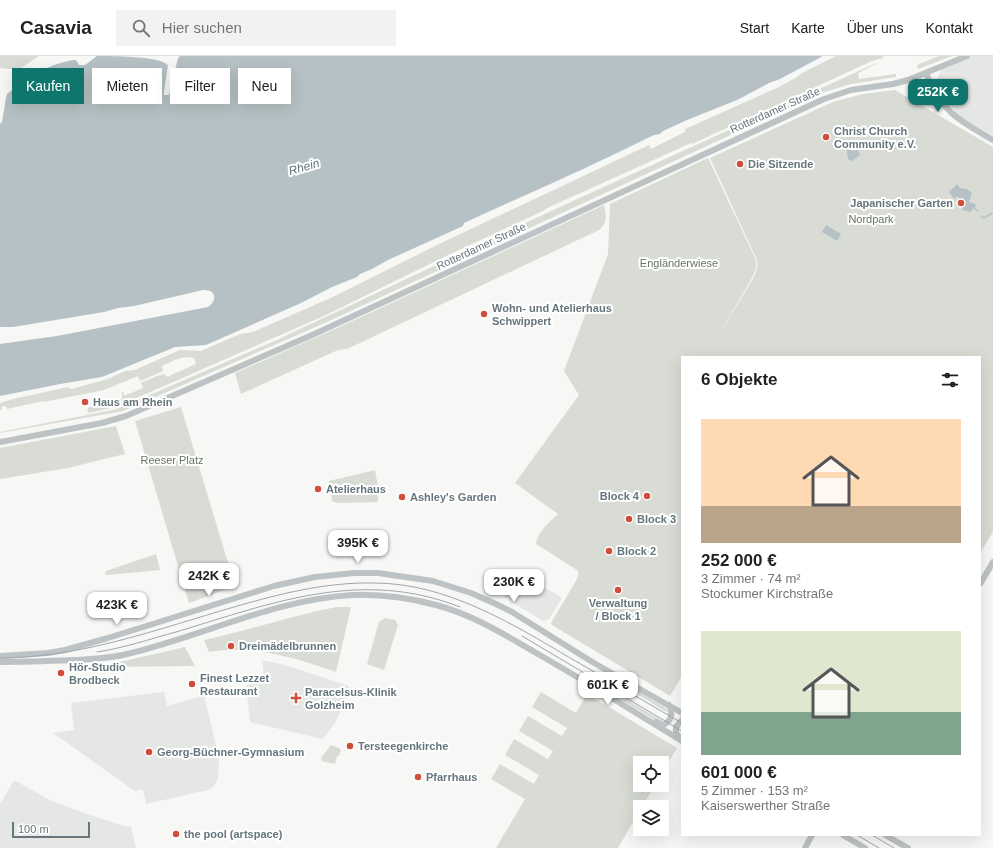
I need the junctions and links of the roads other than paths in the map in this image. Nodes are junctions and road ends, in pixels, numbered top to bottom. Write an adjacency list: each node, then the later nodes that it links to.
1 (967, 56): 2 (street, Rotterdamer Straße)
2 (926, 73): 3 (street); 4 (street, Rotterdamer Straße)
3 (993, 140)
4 (0, 442)
5 (993, 562): 6 (street)
6 (981, 582)
7 (0, 656): 9 (street)
8 (0, 662): 11 (street)
9 (668, 705): 10 (street); 11 (street)
10 (681, 712)
11 (649, 721): 13 (street)
12 (681, 721): 13 (street)
13 (681, 740)
14 (811, 836): 17 (street)
15 (845, 836): 18 (street)
16 (887, 836): 19 (street)
17 (805, 848)
18 (865, 848)
19 (908, 848)

